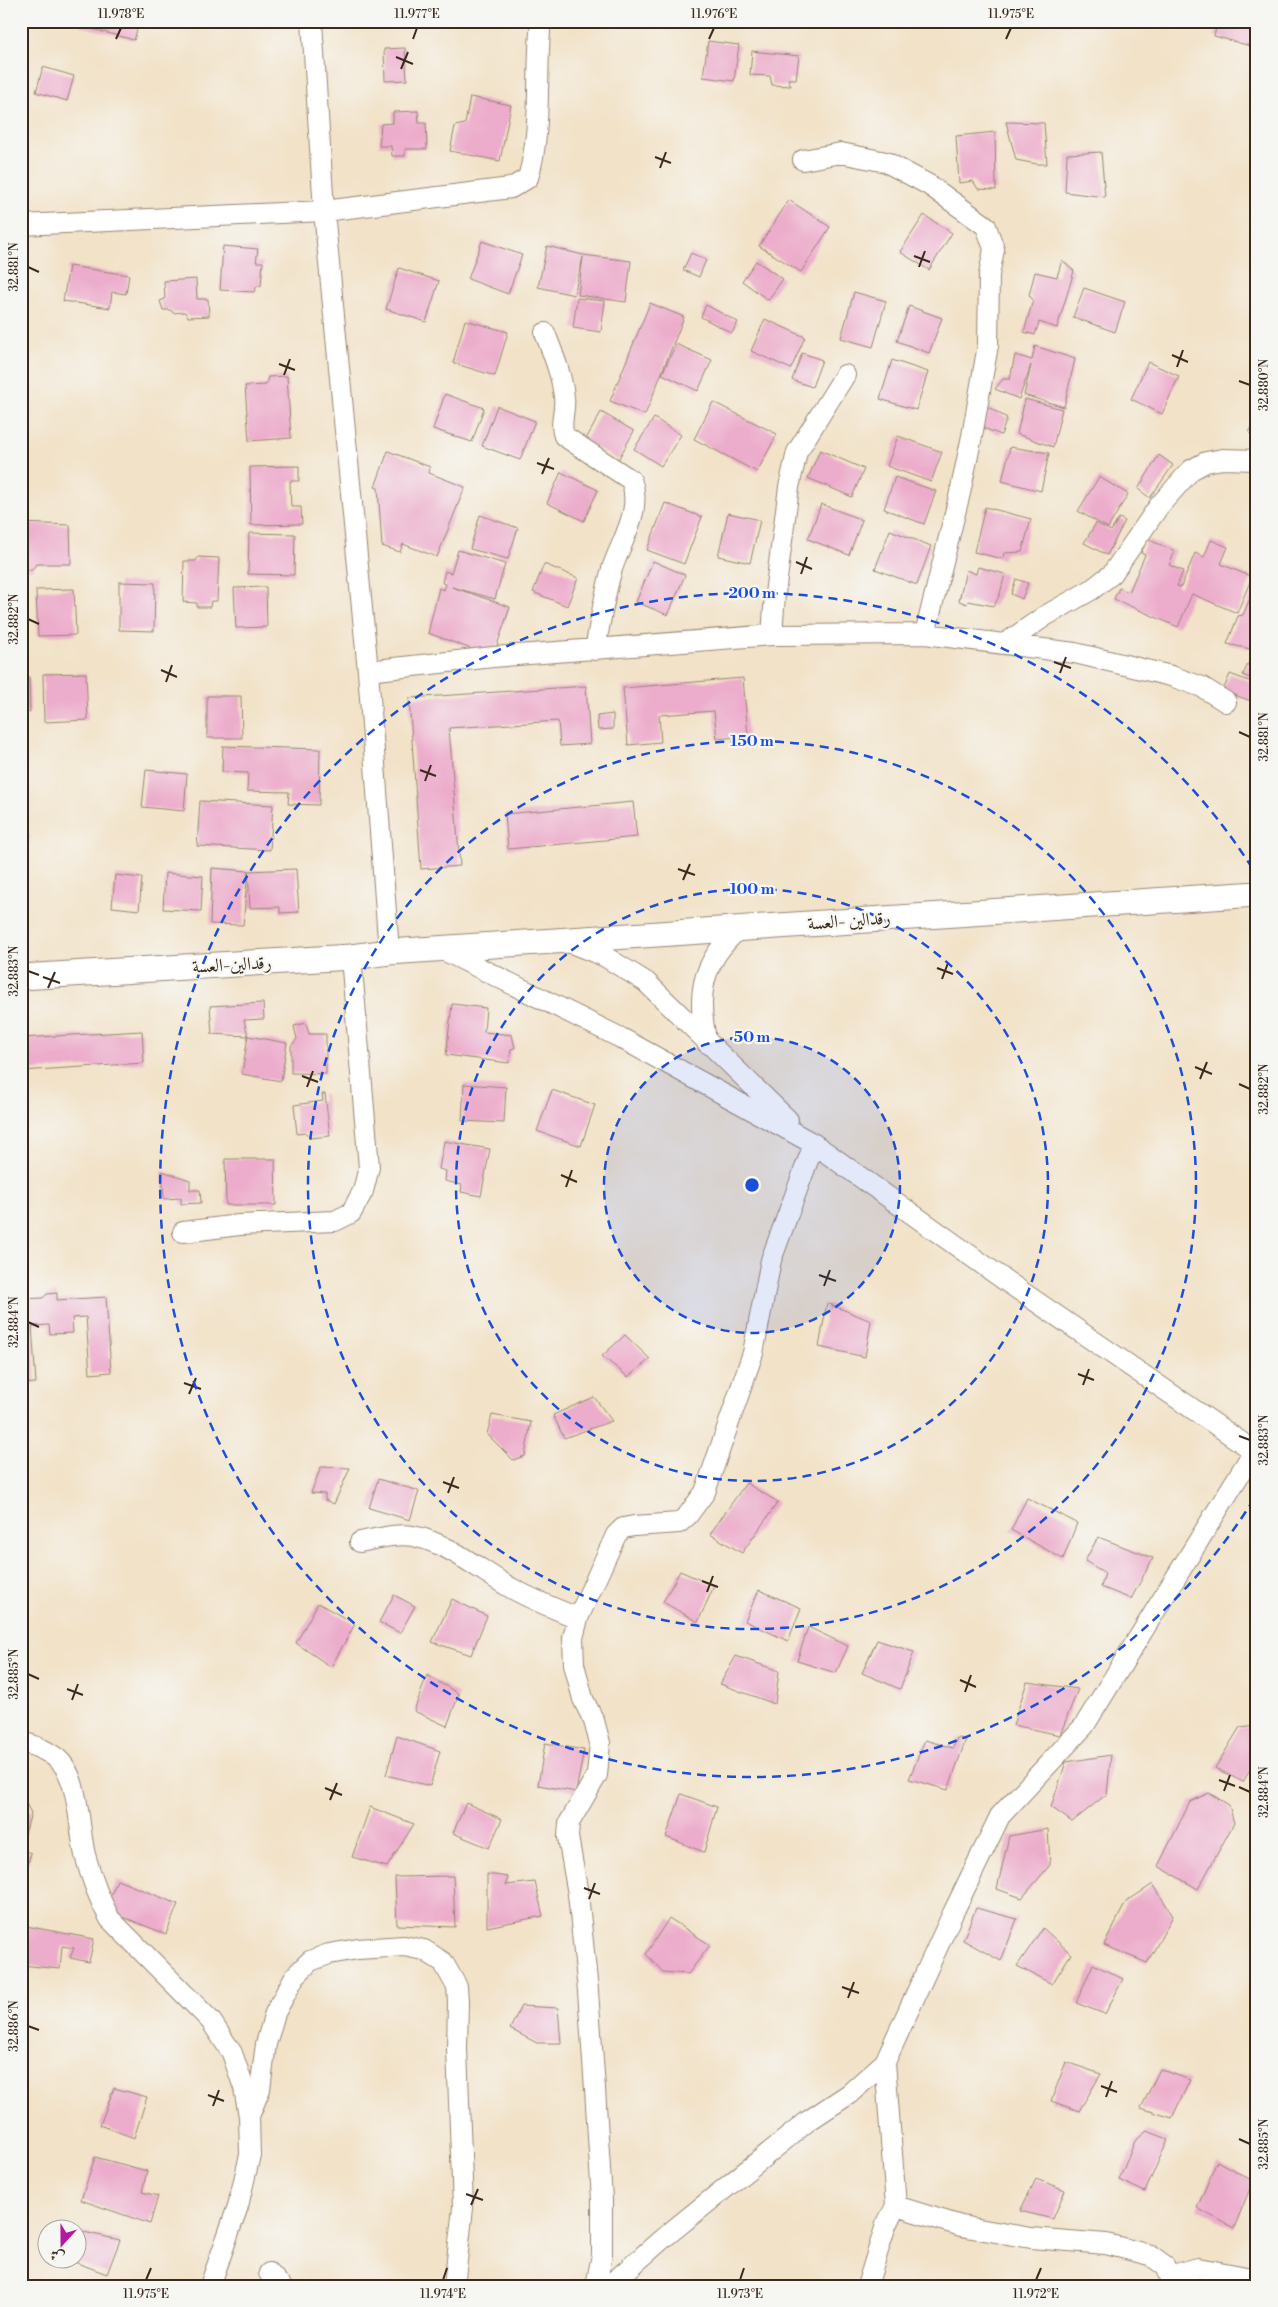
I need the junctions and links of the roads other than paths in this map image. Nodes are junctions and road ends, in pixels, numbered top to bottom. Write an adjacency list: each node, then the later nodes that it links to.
1 (312, 21): 4 (street)
2 (541, 21): 4 (street)
3 (803, 160): 9 (street)
4 (324, 211): 5 (street); 13 (street)
5 (21, 224)
6 (545, 333): 12 (street)
7 (845, 375): 10 (street)
8 (1257, 460): 11 (street)
9 (925, 634): 10 (street); 11 (street)
10 (772, 635): 12 (street)
11 (1006, 643): 14 (street)
12 (595, 650): 13 (street)
13 (368, 671): 19 (street)
14 (1226, 702)
15 (1257, 894): 16 (main road, رقدالين -العسة)
16 (739, 928): 17 (main road, رقدالين -العسة); 22 (street)
17 (563, 940): 18 (main road, رقدالين -العسة); 22 (street)
18 (442, 949): 19 (main road, رقدالين-العسة); 23 (street)
19 (389, 952): 20 (main road, رقدالين-العسة)
20 (351, 957): 21 (main road, رقدالين-العسة); 24 (street)
21 (21, 977)
22 (707, 1043): 23 (street)
23 (814, 1144): 25 (street); 27 (street)
24 (183, 1232)
25 (1255, 1452): 29 (street)
26 (360, 1542): 27 (street)
27 (578, 1618): 36 (street)
28 (21, 1742): 30 (street)
29 (885, 2062): 31 (street); 37 (street)
30 (249, 2116): 34 (street); 35 (street)
31 (896, 2206): 33 (street); 38 (street)
32 (1257, 2279): 33 (street)
33 (1170, 2281)
34 (210, 2286)
35 (454, 2286)
36 (596, 2286)
37 (608, 2286)
38 (867, 2286)

